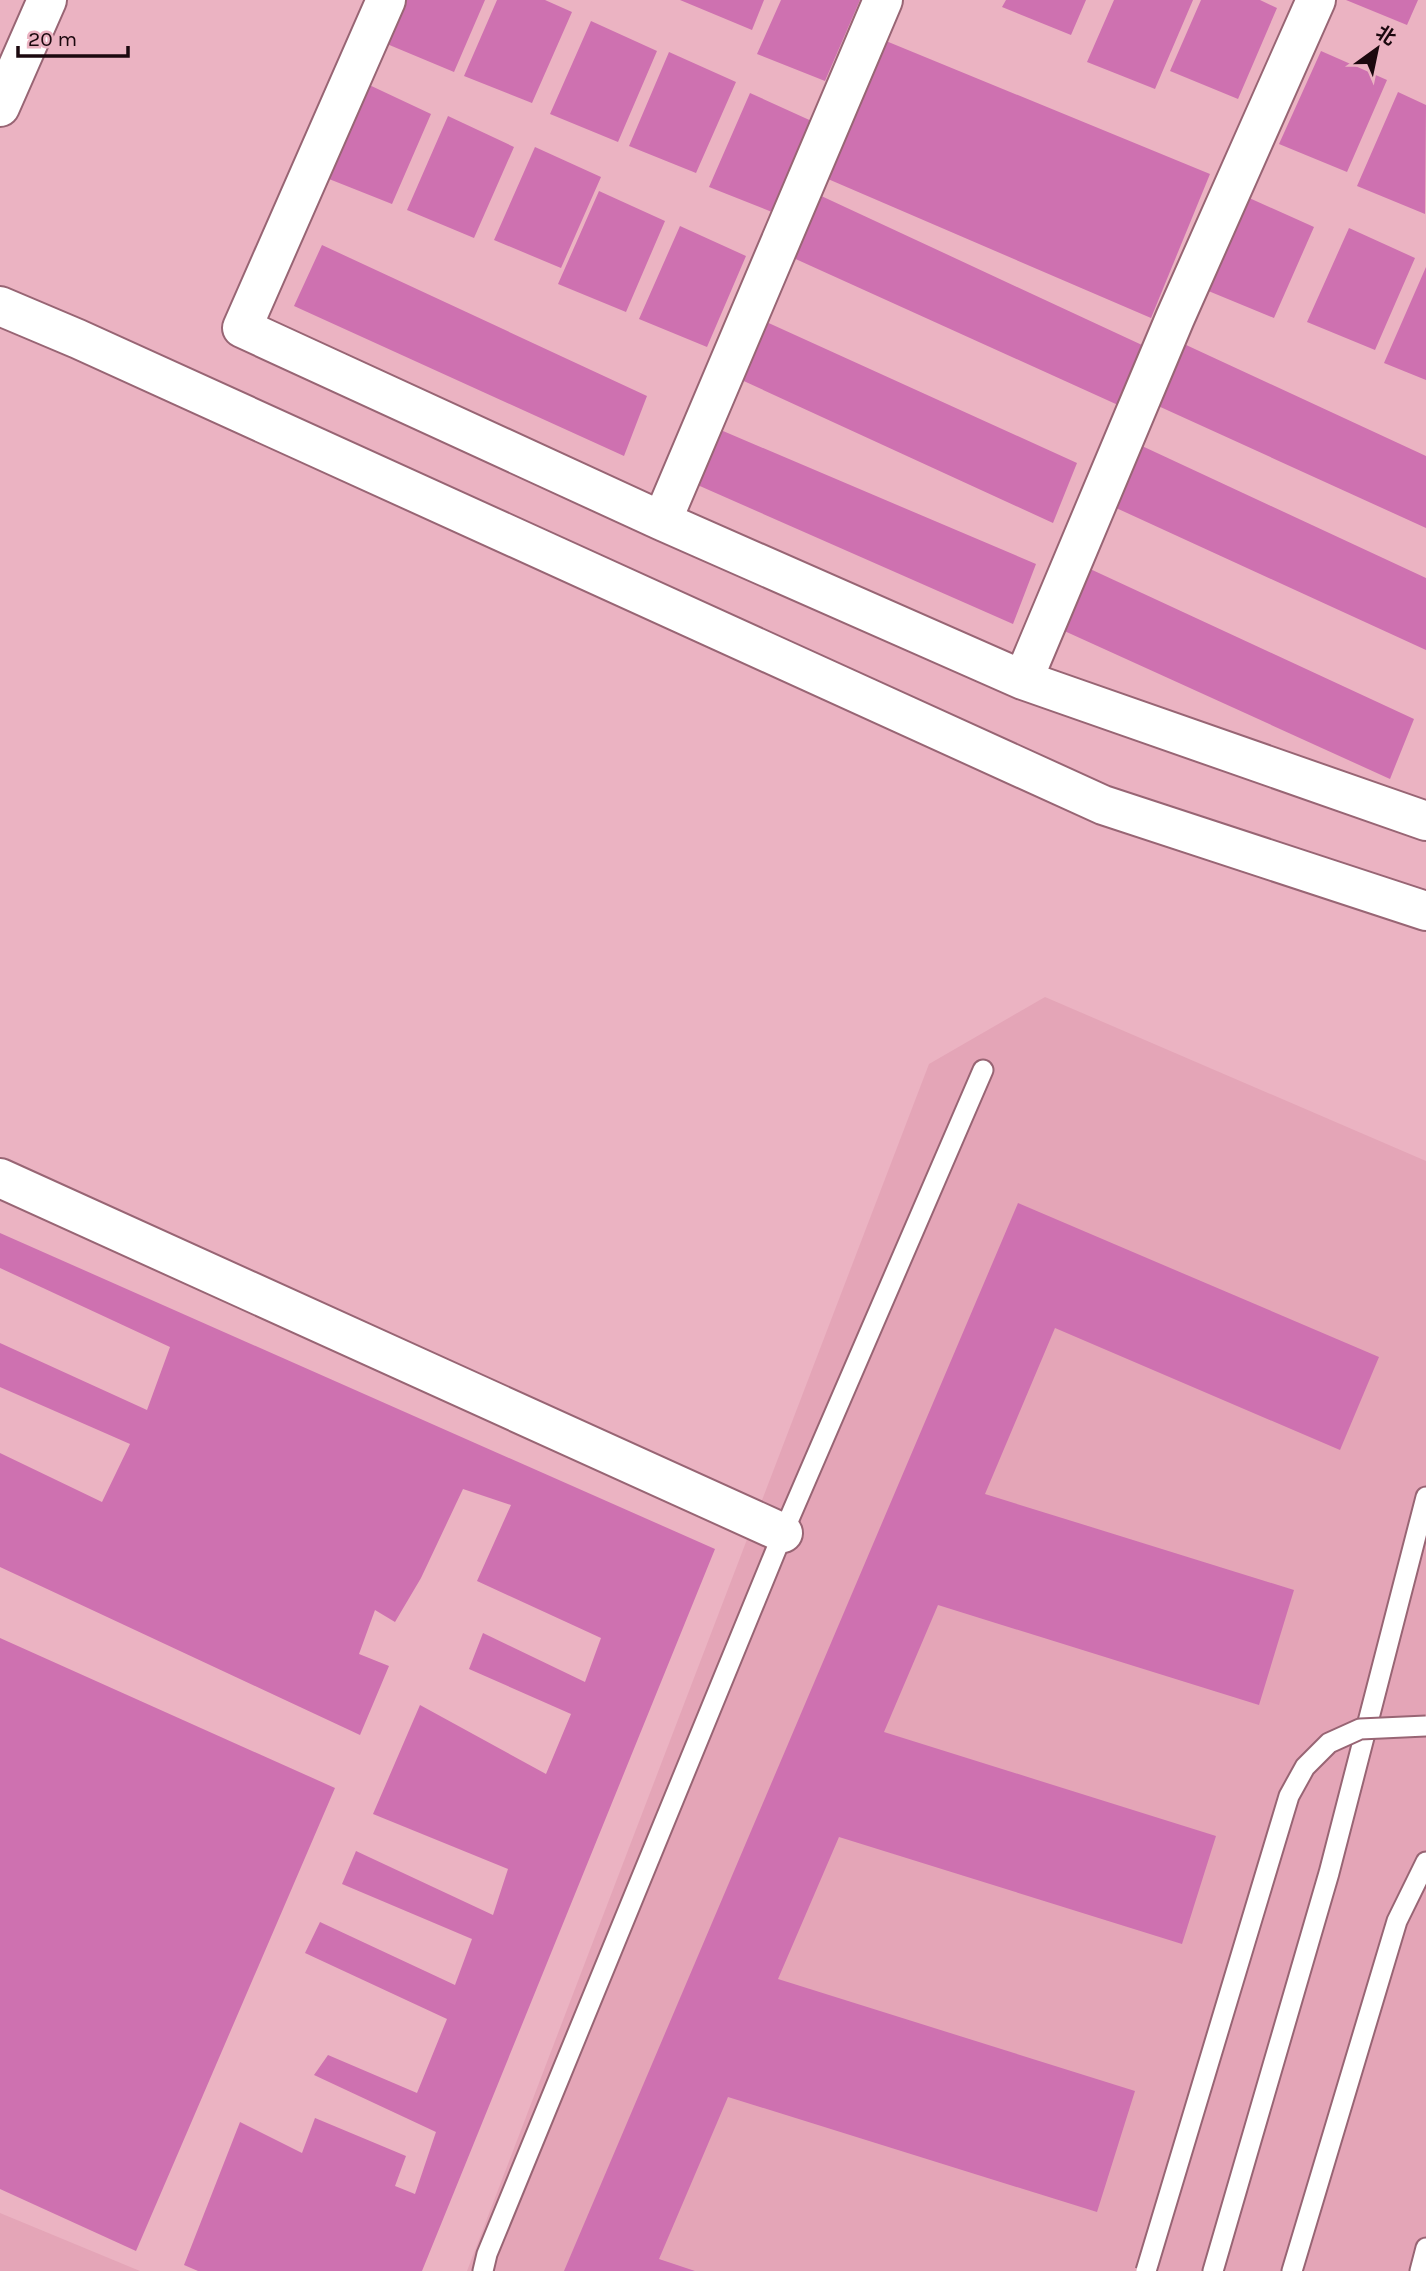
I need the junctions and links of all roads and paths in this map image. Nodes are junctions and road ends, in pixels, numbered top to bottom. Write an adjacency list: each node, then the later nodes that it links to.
1 (47, 0): 5 (street)
2 (386, 0): 7 (street)
3 (883, 0): 7 (street)
4 (1316, 0): 8 (street)
5 (0, 107)
6 (0, 306): 10 (street)
7 (662, 521): 8 (street)
8 (1023, 680): 9 (street)
9 (1426, 821)
10 (1426, 911)
11 (983, 1070): 14 (lane)
12 (0, 1178): 14 (street)
13 (1426, 1497): 20 (lane)
14 (783, 1533): 18 (lane)
15 (1426, 1726): 19 (lane, bridge)
16 (1426, 1862): 21 (lane)
17 (1426, 2248): 22 (lane)
18 (483, 2271)
19 (1146, 2271)
20 (1213, 2271)
21 (1292, 2271)
22 (1420, 2271)

